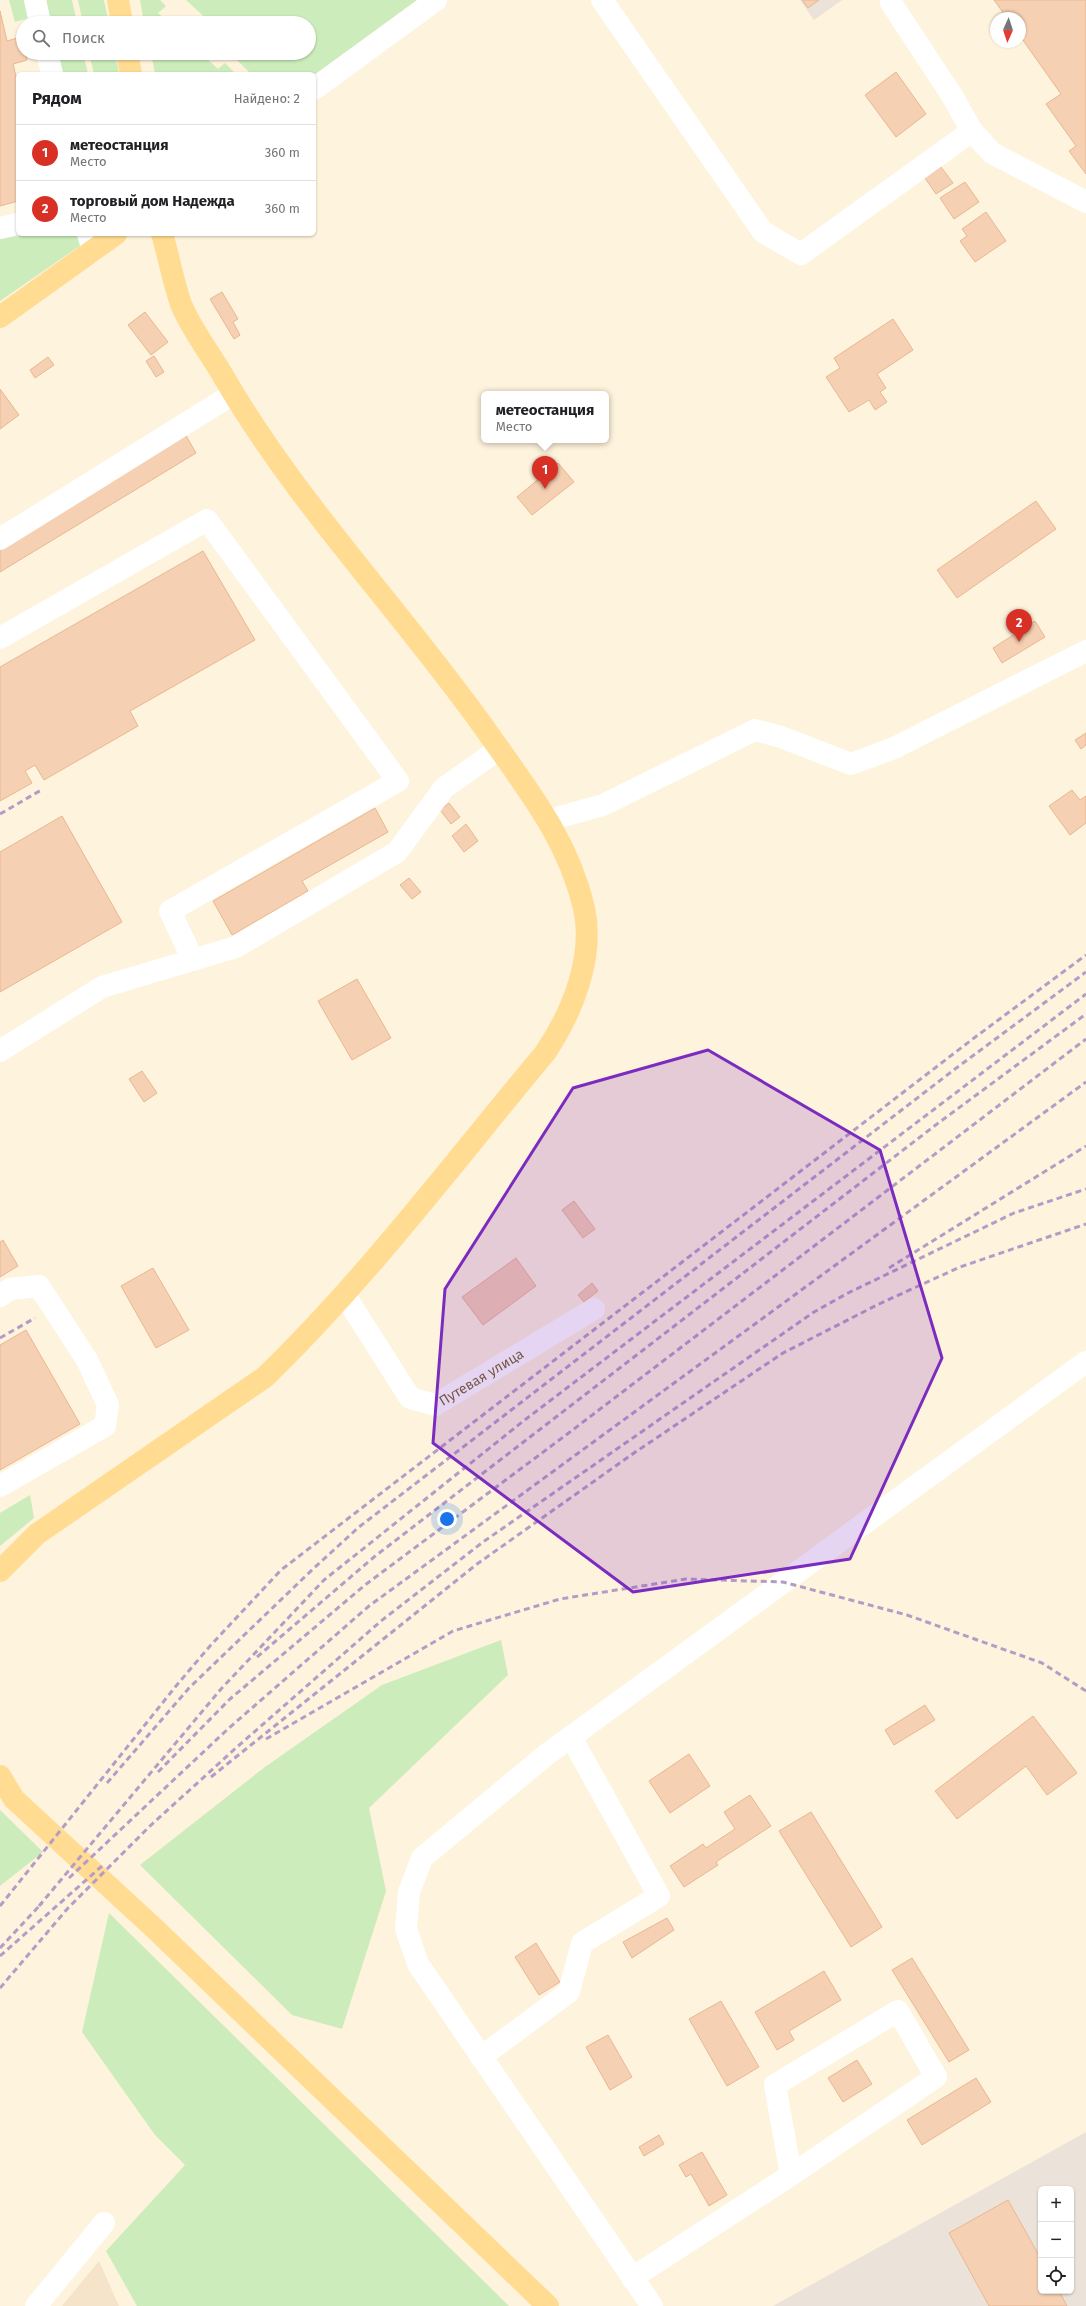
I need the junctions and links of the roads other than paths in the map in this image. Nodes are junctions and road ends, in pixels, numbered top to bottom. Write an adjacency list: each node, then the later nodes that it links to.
1 (35, 0): 6 (street)
2 (118, 0): 7 (main road)
3 (436, 0): 12 (street)
4 (602, 0): 13 (street)
5 (891, 3): 13 (street)
6 (38, 16)
7 (121, 16)
8 (49, 60): 10 (street)
9 (128, 60): 11 (main road)
10 (52, 72)
11 (131, 72)
12 (316, 88)
13 (972, 131): 14 (street)
14 (1086, 202)
15 (16, 224): 16 (street)
16 (0, 228)
17 (110, 236): 19 (main road)
18 (163, 236): 21 (main road)
19 (91, 242): 20 (main road)
20 (0, 317)
21 (233, 394): 22 (street); 25 (main road)
22 (0, 539)
23 (0, 638): 27 (street)
24 (1086, 651): 26 (street)
25 (499, 749): 26 (main road); 27 (street)
26 (549, 820): 29 (main road)
27 (193, 960): 28 (street)
28 (0, 1051)
29 (344, 1294): 31 (street, Путевая улица); 34 (main road)
30 (0, 1296): 33 (street)
31 (594, 1309)
32 (1086, 1362): 35 (street)
33 (0, 1486)
34 (0, 1571)
35 (571, 1737): 37 (street); 37 (street)
36 (0, 1776): 42 (main road)
37 (481, 2057): 40 (street)
38 (790, 2175): 38 (street); 40 (street)
39 (104, 2223): 41 (street)
40 (632, 2278): 43 (street)
41 (36, 2306)
42 (548, 2306)
43 (652, 2306)

